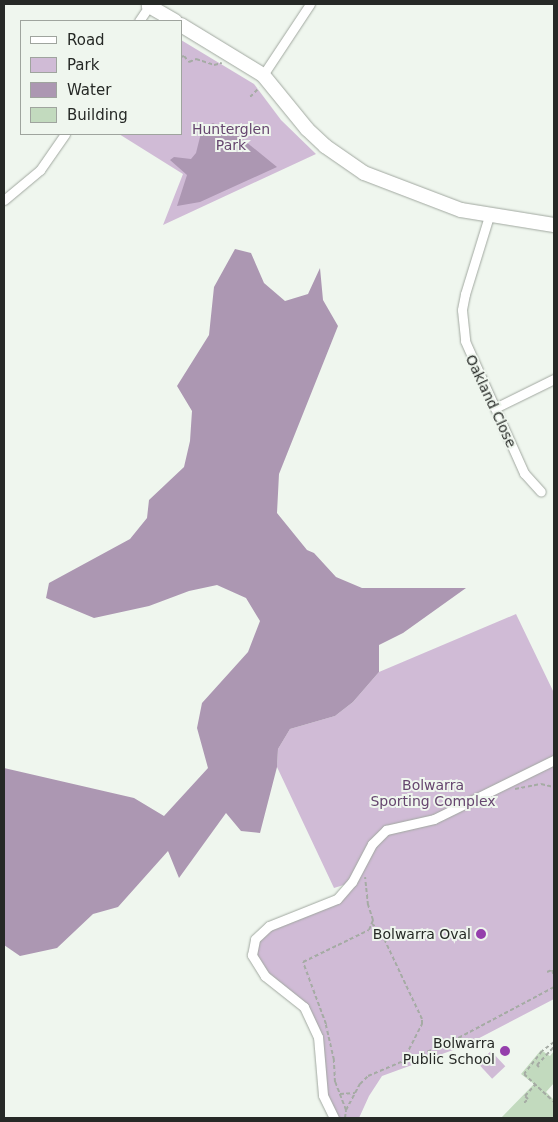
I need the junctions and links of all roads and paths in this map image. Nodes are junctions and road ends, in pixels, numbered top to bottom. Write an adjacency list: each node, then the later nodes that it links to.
1 (310, 4): 8 (street)
2 (150, 5): 3 (street); 4 (street)
3 (140, 20)
4 (174, 20)
5 (182, 26): 8 (street)
6 (182, 58): 7 (path)
7 (222, 62)
8 (261, 81): 9 (path); 12 (street)
9 (250, 97)
10 (64, 135): 11 (street)
11 (4, 200)
12 (489, 216): 13 (street); 15 (street, Oakland Close)
13 (554, 226)
14 (554, 379): 15 (street)
15 (495, 408): 16 (street, Oakland Close)
16 (541, 492)
17 (554, 760): 36 (street)
18 (554, 787): 19 (path)
19 (515, 789)
20 (366, 870): 21 (path)
21 (372, 924): 28 (path); 32 (path)
22 (553, 969): 23 (path); 24 (path)
23 (547, 972)
24 (554, 976)
25 (554, 987): 28 (path)
26 (554, 1042): 30 (path)
27 (554, 1047): 29 (path)
28 (402, 1061): 31 (path)
29 (539, 1067)
30 (536, 1085): 33 (path); 34 (path)
31 (355, 1093): 32 (path); 35 (path)
32 (340, 1094): 35 (path)
33 (554, 1102)
34 (524, 1103)
35 (346, 1110): 37 (path)
36 (334, 1118)
37 (345, 1118)

